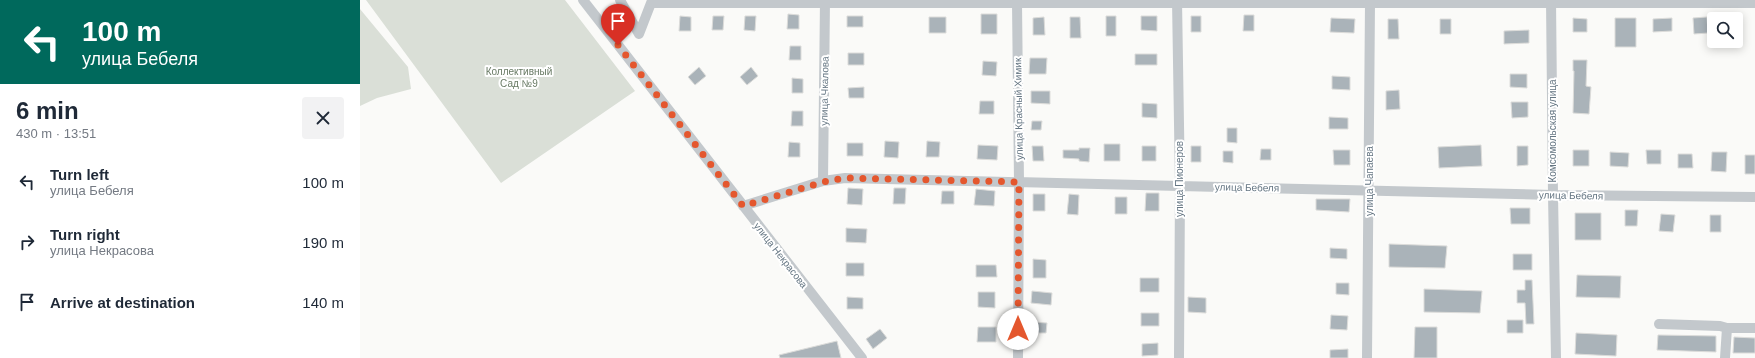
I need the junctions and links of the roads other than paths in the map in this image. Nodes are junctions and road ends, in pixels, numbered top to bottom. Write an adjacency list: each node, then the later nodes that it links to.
1 (583, 0): 15 (street, улица Некрасова)
2 (620, 0): 3 (street)
3 (825, 2): 6 (street); 9 (street, улица Чкалова)
4 (1177, 2): 6 (street); 7 (street); 11 (street, улица Пионеров)
5 (1551, 2): 7 (street); 8 (street); 13 (street, Комсомольская улица)
6 (1017, 3): 10 (street, улица Красный Химик)
7 (1370, 3): 12 (street, улица Чапаева)
8 (1755, 3)
9 (823, 182): 10 (street, улица Бебеля); 15 (street, улица Бебеля)
10 (1019, 182): 11 (street, улица Бебеля); 20 (street, улица Красный Химик)
11 (1180, 186): 12 (street, улица Бебеля); 21 (street, улица Пионеров)
12 (1369, 190): 13 (street, улица Бебеля); 22 (street, улица Чапаева)
13 (1553, 195): 14 (street, улица Бебеля); 23 (street, Комсомольская улица)
14 (1755, 197)
15 (743, 206): 19 (street, улица Некрасова)
16 (1659, 324): 17 (street)
17 (1727, 328): 18 (street); 24 (street)
18 (1755, 328)
19 (860, 358)
20 (1018, 358)
21 (1179, 358)
22 (1367, 358)
23 (1556, 358)
24 (1725, 358)

